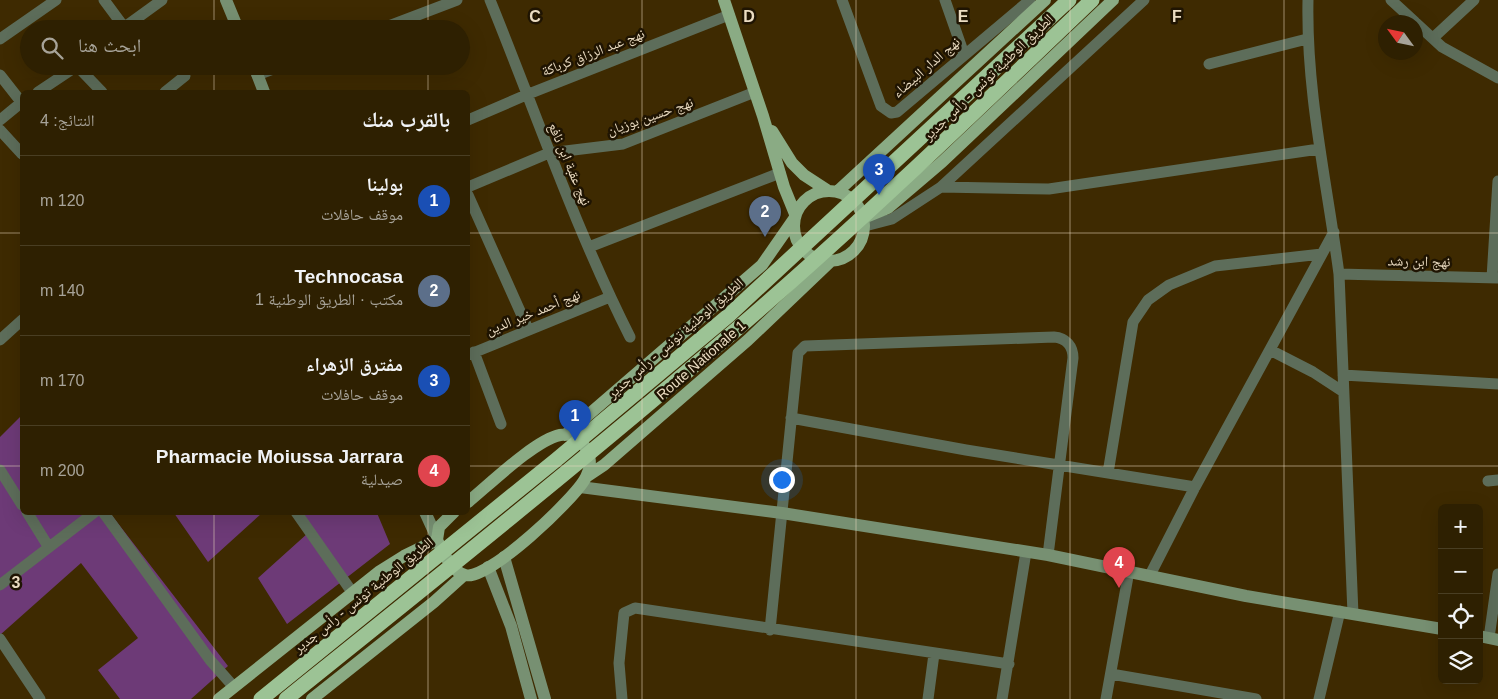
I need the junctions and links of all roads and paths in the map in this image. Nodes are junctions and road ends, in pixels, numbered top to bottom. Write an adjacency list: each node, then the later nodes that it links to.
1 (56, 0): 21 (street)
2 (104, 0): 22 (street)
3 (162, 0): 23 (street)
4 (226, 0): 24 (street)
5 (457, 0): 25 (street)
6 (490, 0): 44 (street, نهج عقبة ابن نافع)
7 (724, 0): 19 (main road)
8 (842, 0): 31 (street, نهج الدار البيضاء)
9 (945, 0): 31 (street)
10 (1030, 0): 31 (street, نهج الدار البيضاء)
11 (1045, 0): 58 (main road)
12 (1069, 0): 120 (highway, الطريق الوطنية تونس - رأس جدير, bridge)
13 (1092, 0): 121 (highway, الطريق الوطنية تونس - رأس جدير, bridge)
14 (1113, 0): 61 (main road)
15 (1144, 0): 57 (street)
16 (1308, 0): 30 (street)
17 (1390, 0): 20 (street)
18 (1474, 0): 28 (street)
19 (730, 15): 43 (main road); 44 (street, نهج عبد الرزاق كرباكة)
20 (1406, 15)
21 (27, 20)
22 (118, 20)
23 (134, 20)
24 (234, 20)
25 (405, 20)
26 (20, 25): 29 (street)
27 (1423, 30): 28 (street)
28 (1433, 38): 38 (street)
29 (0, 39)
30 (1307, 39): 32 (street); 51 (street)
31 (964, 54)
32 (1209, 64)
33 (0, 75): 45 (street)
34 (64, 75): 39 (street)
35 (86, 75): 40 (street)
36 (257, 75): 42 (street)
37 (186, 76): 41 (street)
38 (1498, 78)
39 (41, 90)
40 (100, 90)
41 (168, 90)
42 (263, 90)
43 (755, 92): 47 (main road); 53 (street, نهج حسين بوزيان)
44 (526, 94): 48 (street, نهج عبد الرزاق كرباكة); 53 (street, نهج عقبة ابن نافع)
45 (20, 100)
46 (20, 105): 49 (street)
47 (763, 116): 54 (main road); 58 (main road)
48 (470, 119)
49 (0, 120)
50 (0, 130): 52 (street)
51 (1319, 150): 57 (street); 62 (street)
52 (20, 152)
53 (549, 154): 56 (street, نهج حسين بوزيان); 63 (street, نهج عقبة ابن نافع)
54 (780, 173): 60 (main road); 63 (street)
55 (1498, 181): 67 (street)
56 (470, 186)
57 (941, 187): 61 (street)
58 (832, 191): 60 (main road); 61 (main road)
59 (470, 199): 70 (street)
60 (795, 216): 65 (main road); 80 (main road)
61 (864, 222): 65 (main road)
62 (1334, 232): 64 (street); 66 (street)
63 (589, 247): 68 (street, نهج عقبة ابن نافع)
64 (1322, 254): 73 (street); 83 (street)
65 (831, 262): 84 (main road, Route Nationale 1)
66 (1339, 274): 67 (street, نهج ابن رشد); 75 (street)
67 (1495, 278)
68 (610, 297): 70 (street, نهج أحمد خير الدين); 72 (street, نهج عقبة ابن نافع)
69 (20, 321): 71 (street)
70 (528, 329): 74 (street, نهج أحمد خير الدين)
71 (2, 333)
72 (630, 337)
73 (1270, 350): 77 (street); 85 (street)
74 (471, 354): 79 (street)
75 (1343, 375): 76 (street); 77 (street)
76 (1498, 384)
77 (1342, 391): 108 (street)
78 (791, 418): 81 (street); 81 (street); 88 (street)
79 (501, 424)
80 (565, 435): 84 (main road); 86 (main road)
81 (1059, 465): 83 (street); 98 (street)
82 (0, 470): 87 (street)
83 (1108, 473): 85 (street)
84 (583, 482): 88 (street); 99 (main road, Route Nationale 1)
85 (1195, 487): 104 (street)
86 (470, 498)
87 (20, 502)
88 (782, 513): 97 (street); 110 (street)
89 (29, 515): 96 (street)
90 (91, 515): 96 (street)
91 (105, 515): 116 (street)
92 (298, 515): 106 (street)
93 (426, 515): 95 (street)
94 (450, 515): 95 (main road)
95 (437, 538): 103 (main road); 106 (main road)
96 (48, 546): 105 (street)
97 (1026, 552): 98 (street); 114 (street)
98 (1048, 555): 101 (street)
99 (504, 557): 100 (main road, Route Nationale 1); 124 (street)
100 (488, 567): 103 (main road, Route Nationale 1); 123 (street)
101 (1128, 572): 104 (street); 115 (street)
102 (1498, 574): 111 (street)
103 (464, 575): 122 (main road)
104 (1150, 575): 107 (street)
105 (0, 585)
106 (352, 592): 116 (main road)
107 (1340, 611): 108 (street); 130 (street)
108 (1353, 614): 109 (street)
109 (1438, 628)
110 (770, 630): 113 (street); 125 (street)
111 (1489, 638)
112 (0, 639): 118 (street)
113 (934, 654): 114 (street); 126 (street)
114 (1009, 664): 127 (street)
115 (1111, 674): 117 (street); 128 (street)
116 (233, 686): 119 (main road)
117 (1210, 695): 129 (street)
118 (40, 699)
119 (219, 699)
120 (261, 699)
121 (286, 699)
122 (312, 699)
123 (531, 699)
124 (545, 699)
125 (622, 699)
126 (928, 699)
127 (1002, 699)
128 (1106, 699)
129 (1256, 699)
130 (1319, 699)

